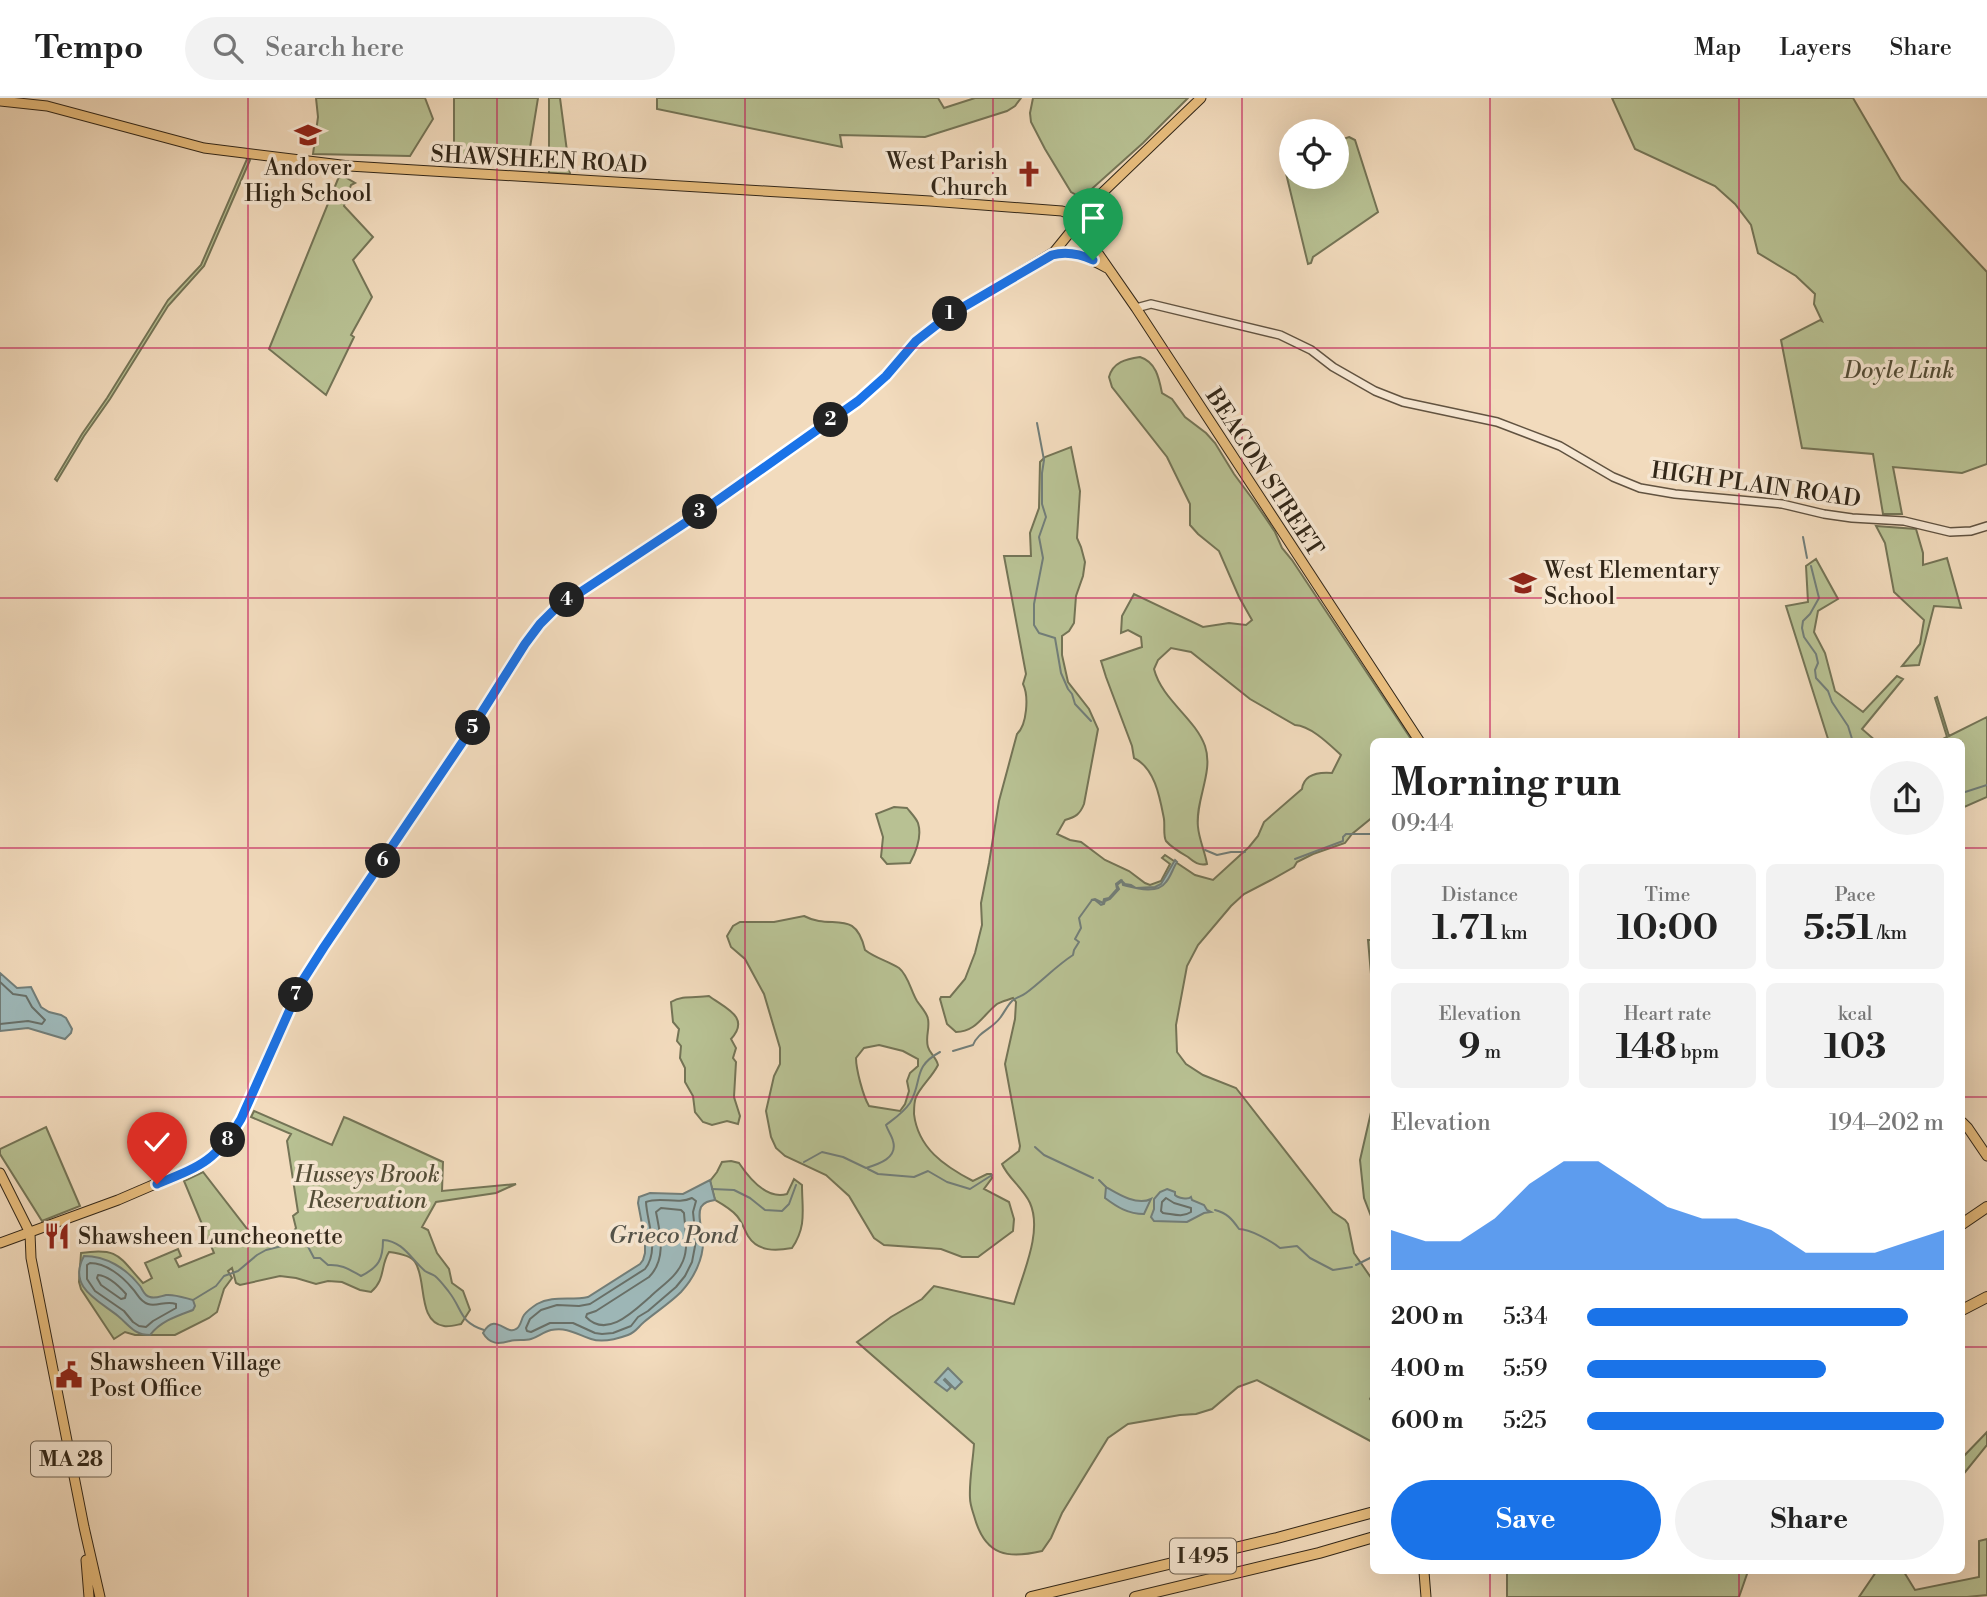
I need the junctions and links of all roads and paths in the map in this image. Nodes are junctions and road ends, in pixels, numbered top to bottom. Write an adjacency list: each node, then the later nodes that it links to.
1 (1201, 98): 4 (main road)
2 (5, 102): 3 (main road); 4 (main road, SHAWSHEEN ROAD)
3 (0, 110)
4 (1077, 223): 5 (main road); 6 (main road, BEACON STREET)
5 (1046, 258): 6 (main road); 15 (main road)
6 (1109, 270): 7 (main road, BEACON STREET)
7 (1136, 308): 8 (street, HIGH PLAIN ROAD); 9 (main road, BEACON STREET)
8 (1987, 526)
9 (1417, 738)
10 (1965, 1125): 11 (main road)
11 (1987, 1156)
12 (0, 1173): 15 (main road, MA 28)
13 (1987, 1207): 14 (highway)
14 (1965, 1222)
15 (30, 1233): 16 (main road); 20 (main road, MA 28)
16 (0, 1243)
17 (1987, 1297): 18 (highway)
18 (1965, 1308)
19 (1370, 1513): 25 (highway, I 495)
20 (84, 1527): 23 (main road, MA 28); 24 (main road, MA 28)
21 (1370, 1538): 26 (highway, I 495)
22 (1424, 1574): 27 (main road)
23 (89, 1597)
24 (100, 1597)
25 (1031, 1597)
26 (1135, 1597)
27 (1426, 1597)

